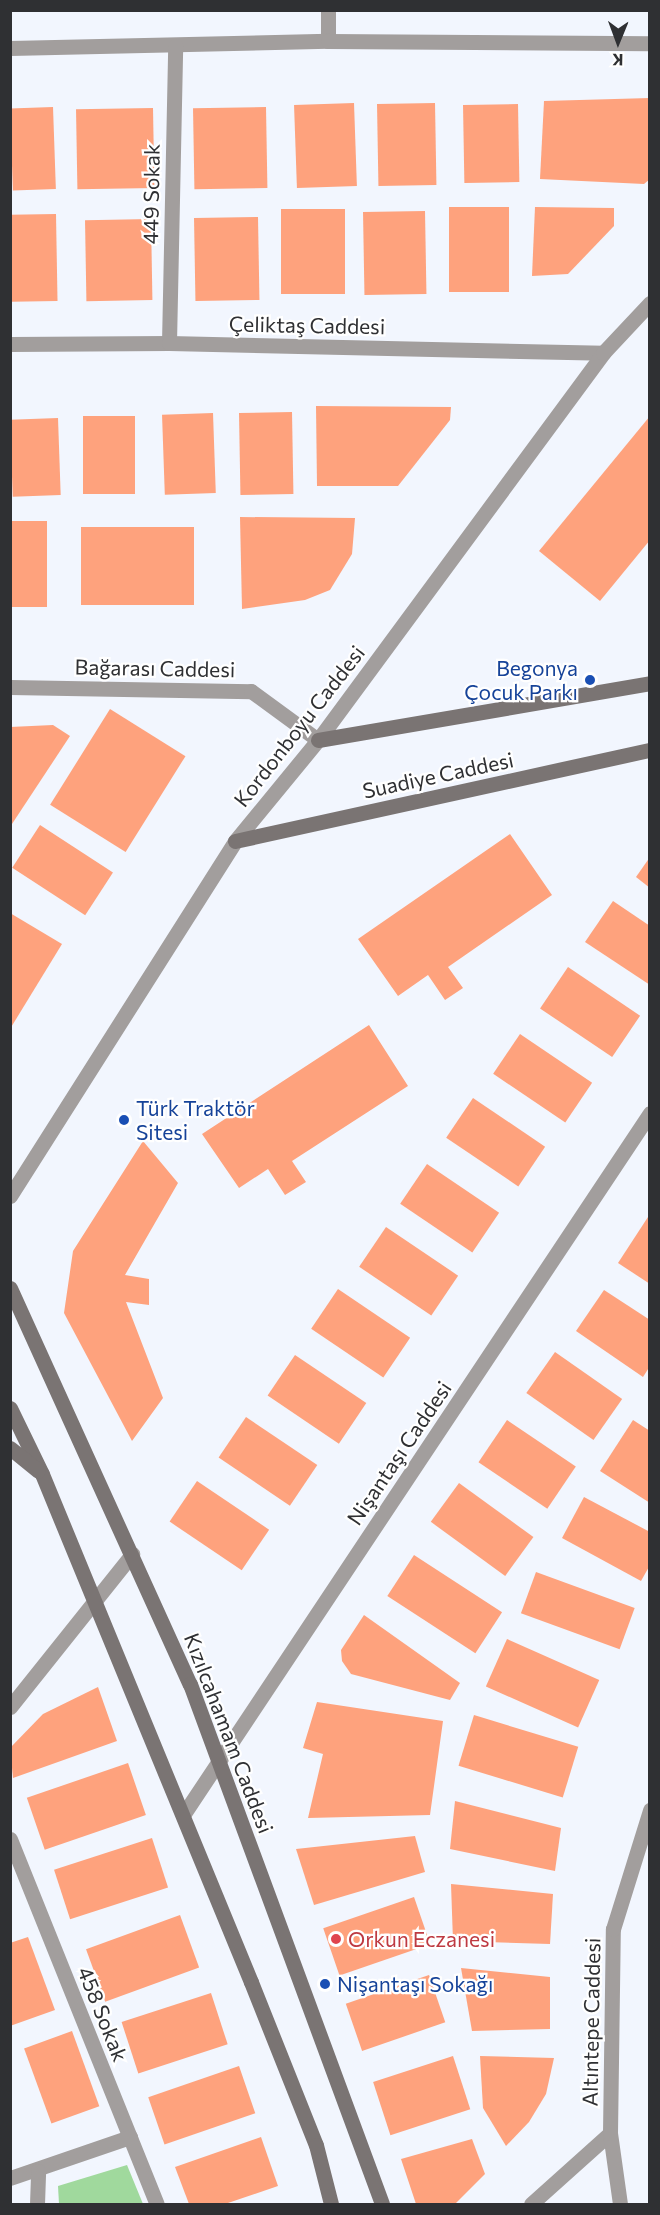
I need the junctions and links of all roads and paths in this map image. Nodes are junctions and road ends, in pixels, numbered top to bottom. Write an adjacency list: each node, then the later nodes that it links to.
1 (328, 10): 2 (street)
2 (328, 41): 3 (street); 4 (street)
3 (650, 43)
4 (175, 46): 5 (street); 7 (street, 449 Sokak)
5 (10, 48)
6 (650, 303): 9 (street, Kordonboyu Caddesi)
7 (169, 343): 8 (street, Çeliktaş Caddesi); 9 (street, Çeliktaş Caddesi)
8 (10, 344)
9 (603, 353): 12 (street, Kordonboyu Caddesi)
10 (650, 683): 12 (main road)
11 (10, 687): 12 (street, Bağarası Caddesi)
12 (318, 740): 14 (street, Kordonboyu Caddesi)
13 (650, 750): 14 (main road, Suadiye Caddesi)
14 (235, 841): 16 (street, Kordonboyu Caddesi)
15 (650, 1113): 24 (street, Nişantaşı Caddesi)
16 (10, 1196)
17 (10, 1288): 21 (main road, Kızılcahamam Caddesi)
18 (10, 1408): 20 (main road)
19 (10, 1448): 20 (main road)
20 (42, 1474): 22 (main road)
21 (132, 1554): 22 (street); 24 (main road, Kızılcahamam Caddesi)
22 (94, 1600): 23 (street); 26 (main road)
23 (10, 1707)
24 (219, 1761): 26 (street, Nişantaşı Caddesi); 35 (main road, Kızılcahamam Caddesi)
25 (650, 1810): 28 (street, Altıntepe Caddesi)
26 (183, 1815): 34 (main road)
27 (10, 1839): 29 (street, 458 Sokak)
28 (610, 2133): 36 (street); 37 (street, Altıntepe Caddesi)
29 (130, 2137): 30 (street); 33 (street, 458 Sokak)
30 (38, 2171): 31 (street); 32 (street)
31 (10, 2178)
32 (37, 2205)
33 (157, 2205)
34 (331, 2205)
35 (382, 2205)
36 (531, 2205)
37 (620, 2205)

